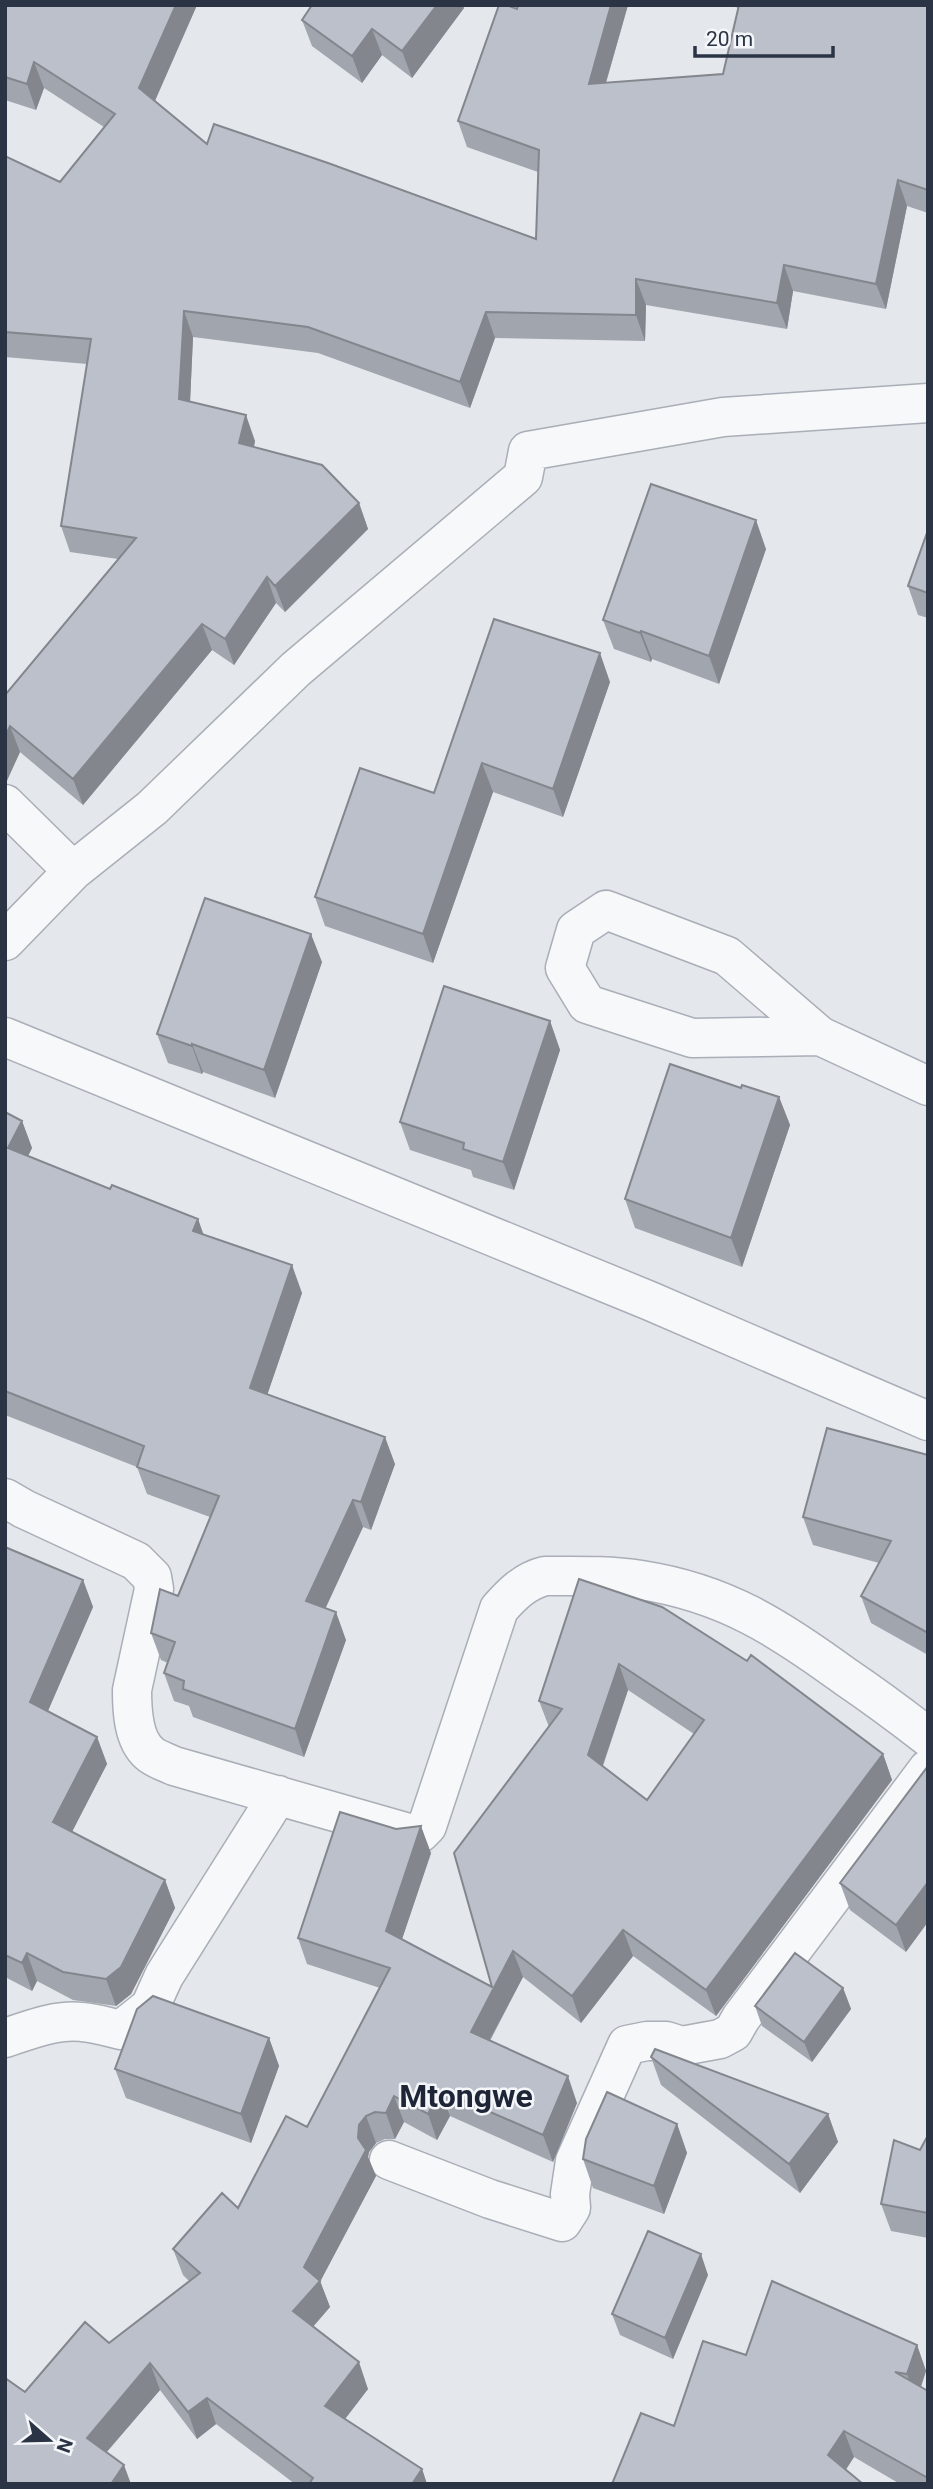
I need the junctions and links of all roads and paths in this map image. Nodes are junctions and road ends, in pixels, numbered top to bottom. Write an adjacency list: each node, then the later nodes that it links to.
1 (928, 402): 3 (street)
2 (5, 804): 3 (street)
3 (73, 871): 4 (street)
4 (5, 941)
5 (820, 1036): 5 (street); 7 (street)
6 (5, 1037): 8 (street)
7 (928, 1086)
8 (928, 1421)
9 (5, 1498): 12 (street)
10 (928, 1737): 12 (street)
11 (928, 1769): 14 (street)
12 (278, 1795): 13 (street)
13 (5, 2038)
14 (389, 2160)

